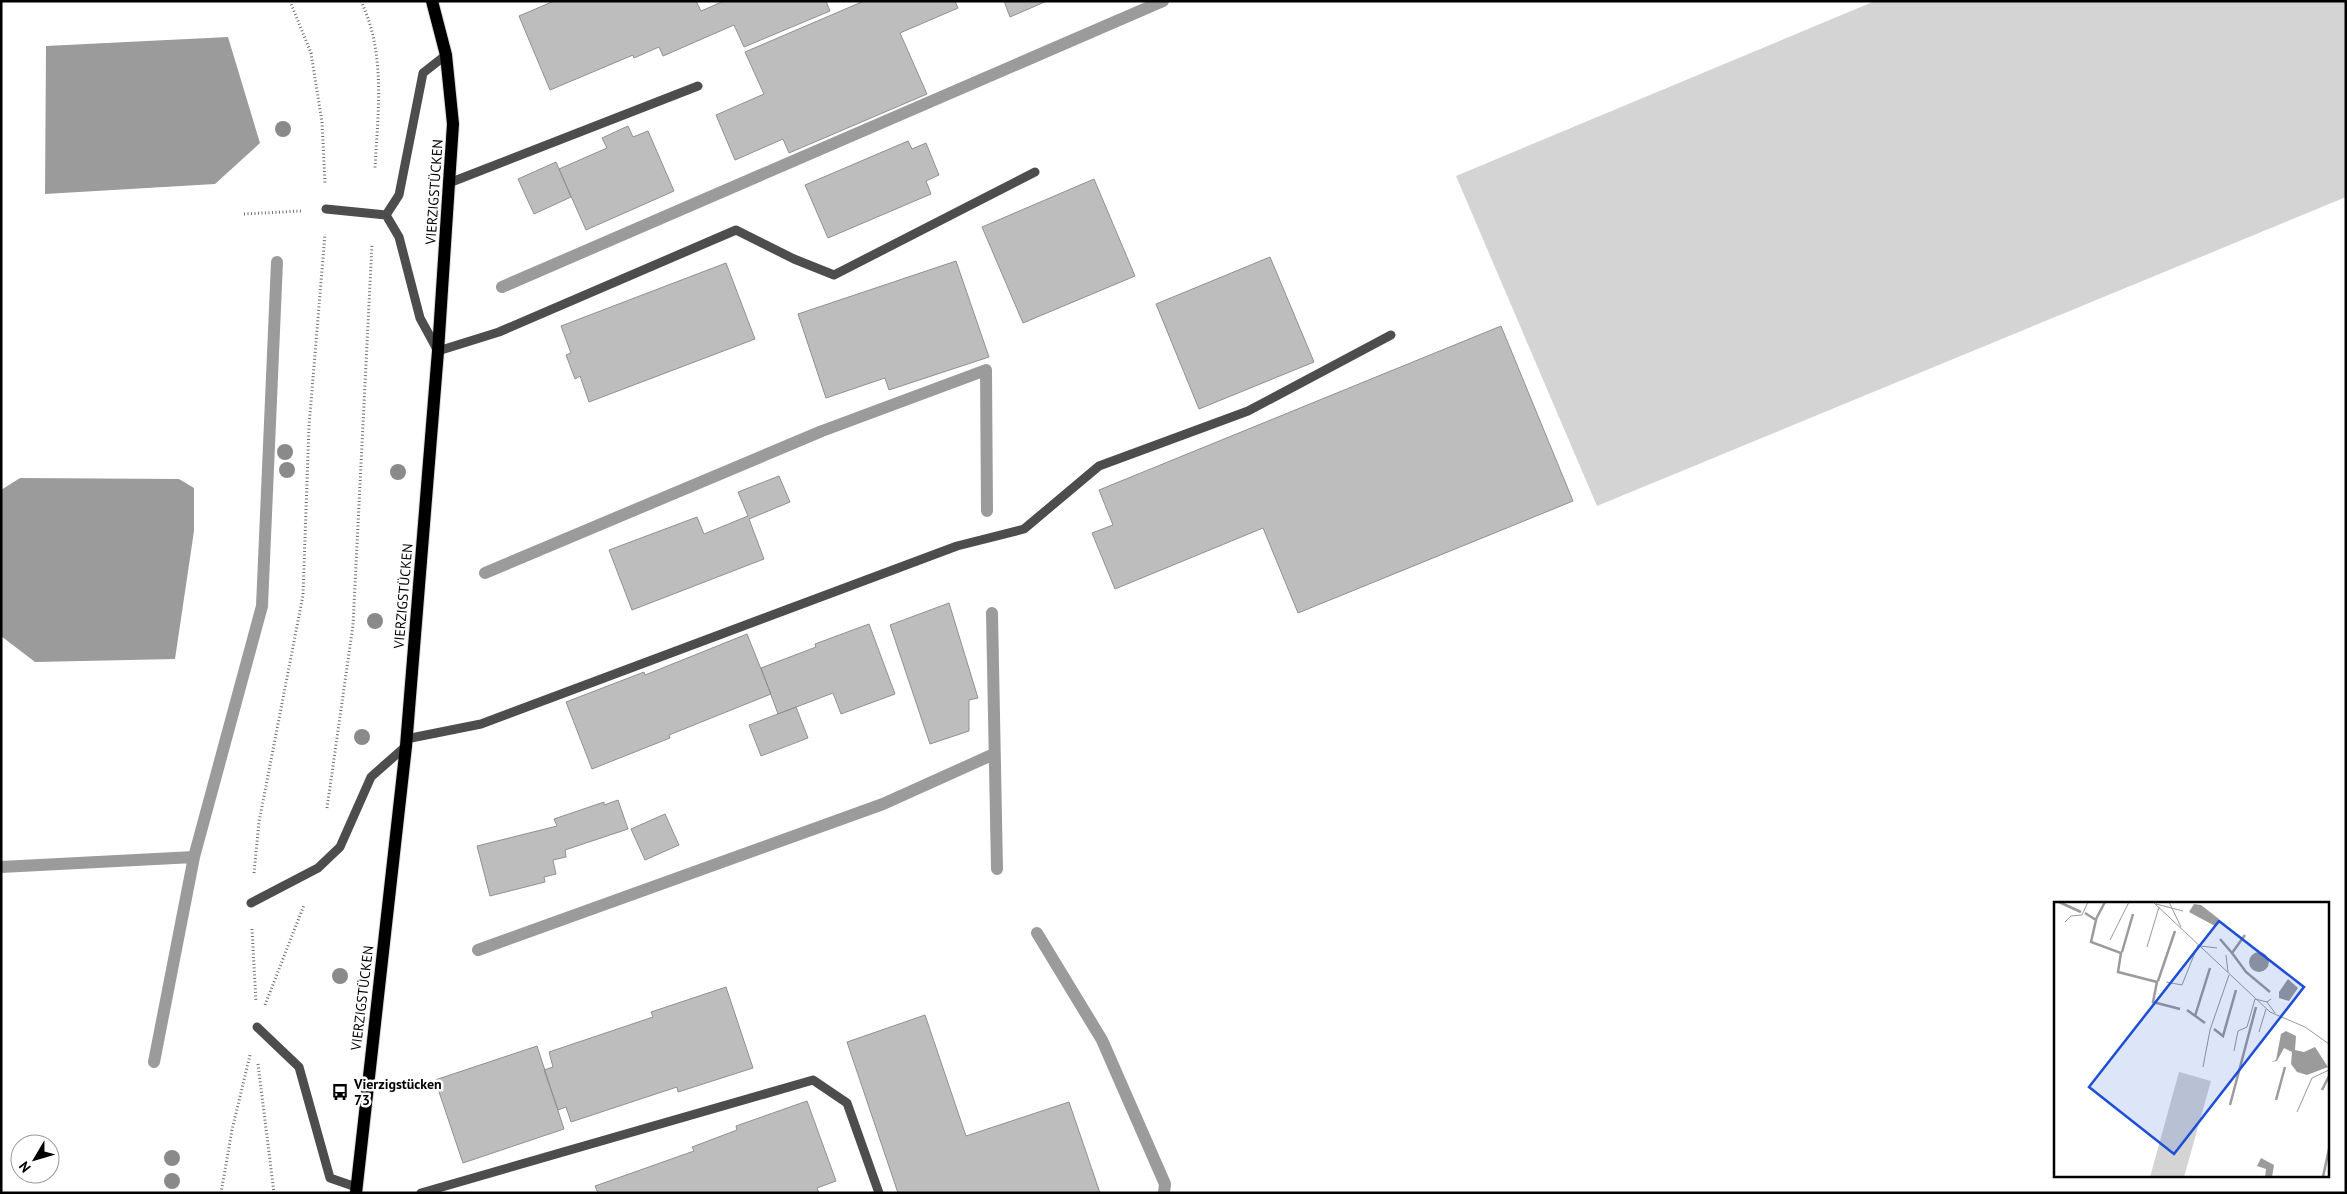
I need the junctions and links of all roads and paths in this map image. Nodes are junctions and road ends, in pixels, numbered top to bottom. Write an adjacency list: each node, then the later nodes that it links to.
1 (290, 1): 8 (path)
2 (361, 1): 10 (path)
3 (432, 1): 4 (main road, VIERZIGSTÜCKEN)
4 (446, 55): 7 (main road, VIERZIGSTÜCKEN); 11 (lane)
5 (698, 86): 7 (lane)
6 (1036, 172): 13 (lane)
7 (449, 184): 13 (main road, VIERZIGSTÜCKEN)
8 (326, 210): 9 (path); 10 (lane); 17 (path)
9 (244, 214)
10 (374, 214): 11 (lane); 15 (path)
11 (386, 215): 13 (lane)
12 (1391, 335): 14 (lane)
13 (438, 350): 14 (main road, VIERZIGSTÜCKEN)
14 (406, 742): 16 (lane); 19 (main road, VIERZIGSTÜCKEN)
15 (327, 809)
16 (318, 868): 17 (lane); 18 (path)
17 (251, 903): 18 (path)
18 (257, 1027): 19 (lane); 20 (path); 21 (path)
19 (356, 1190)
20 (221, 1193)
21 (274, 1193)
22 (421, 1193): 23 (lane)
23 (879, 1193)

